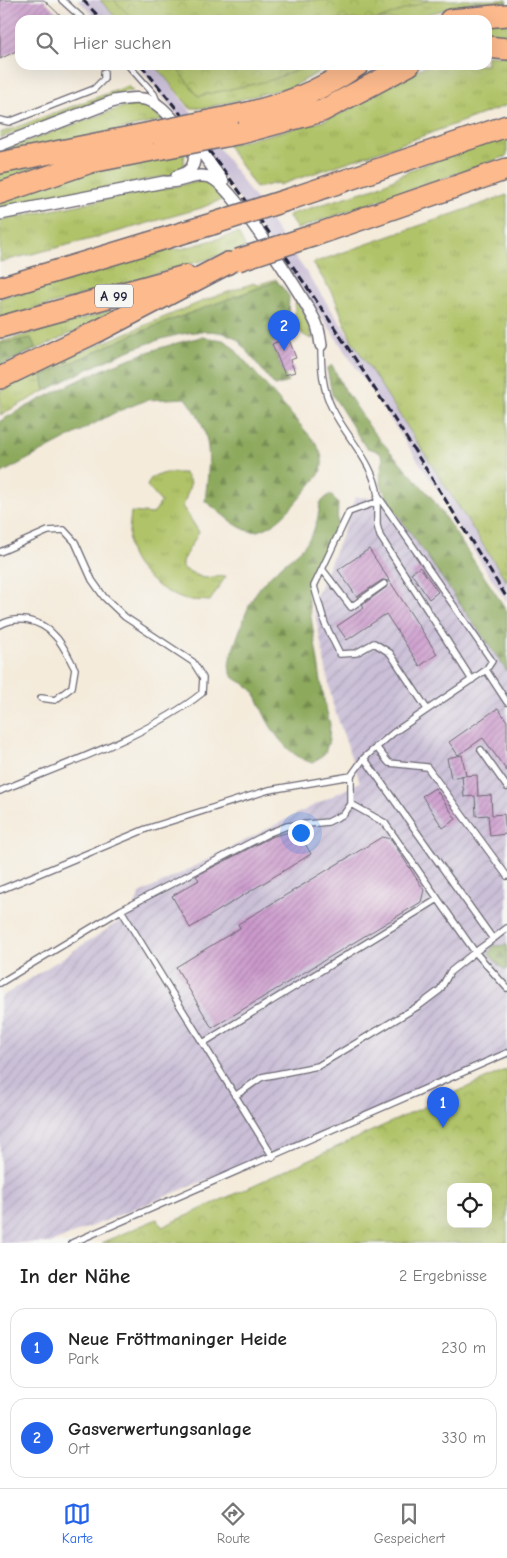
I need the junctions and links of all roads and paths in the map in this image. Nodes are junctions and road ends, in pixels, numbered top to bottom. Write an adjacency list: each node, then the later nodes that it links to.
1 (62, 0): 2 (lane)
2 (78, 15)
3 (507, 15): 4 (highway)
4 (492, 16)
5 (492, 48): 6 (highway)
6 (507, 49)
7 (132, 70): 11 (lane)
8 (350, 70): 13 (highway)
9 (400, 70): 13 (highway)
10 (104, 72): 12 (lane)
11 (158, 104): 15 (street); 17 (street)
12 (0, 120)
13 (235, 125): 16 (highway, bridge)
14 (507, 126): 24 (highway, bridge)
15 (190, 137): 20 (street); 21 (street)
16 (157, 140): 18 (highway); 22 (highway)
17 (0, 145)
18 (0, 163)
19 (507, 169): 25 (highway, A 99, bridge)
20 (164, 182): 21 (street); 23 (street)
21 (228, 192): 29 (street)
22 (0, 193)
23 (0, 214)
24 (210, 220): 26 (highway); 27 (highway)
25 (233, 262): 28 (highway, A 99); 30 (highway)
26 (0, 273)
27 (0, 288)
28 (0, 327)
29 (321, 345): 31 (lane)
30 (0, 378)
31 (378, 499): 33 (lane); 38 (lane); 39 (lane)
32 (0, 552): 48 (lane)
33 (322, 569): 34 (lane); 42 (lane)
34 (384, 584)
35 (8, 620): 36 (lane); 37 (lane); 40 (lane)
36 (0, 621)
37 (0, 625)
38 (486, 670): 39 (lane); 41 (lane)
39 (472, 680): 42 (lane)
40 (41, 698)
41 (507, 702)
42 (427, 710): 43 (lane)
43 (376, 747): 45 (lane); 50 (lane)
44 (481, 750): 47 (lane)
45 (364, 758): 46 (lane); 55 (lane)
46 (351, 776): 49 (lane); 51 (lane)
47 (507, 787)
48 (0, 791)
49 (351, 804): 52 (lane); 53 (lane)
50 (507, 876)
51 (0, 890)
52 (438, 899): 56 (lane); 59 (lane)
53 (120, 910): 57 (lane); 59 (lane)
54 (507, 928): 55 (lane)
55 (493, 939): 56 (lane)
56 (475, 952): 58 (lane); 61 (lane)
57 (0, 983)
58 (507, 988)
59 (203, 1043): 61 (lane)
60 (507, 1053): 62 (lane)
61 (235, 1096): 62 (lane)
62 (273, 1157): 63 (lane)
63 (72, 1243)

